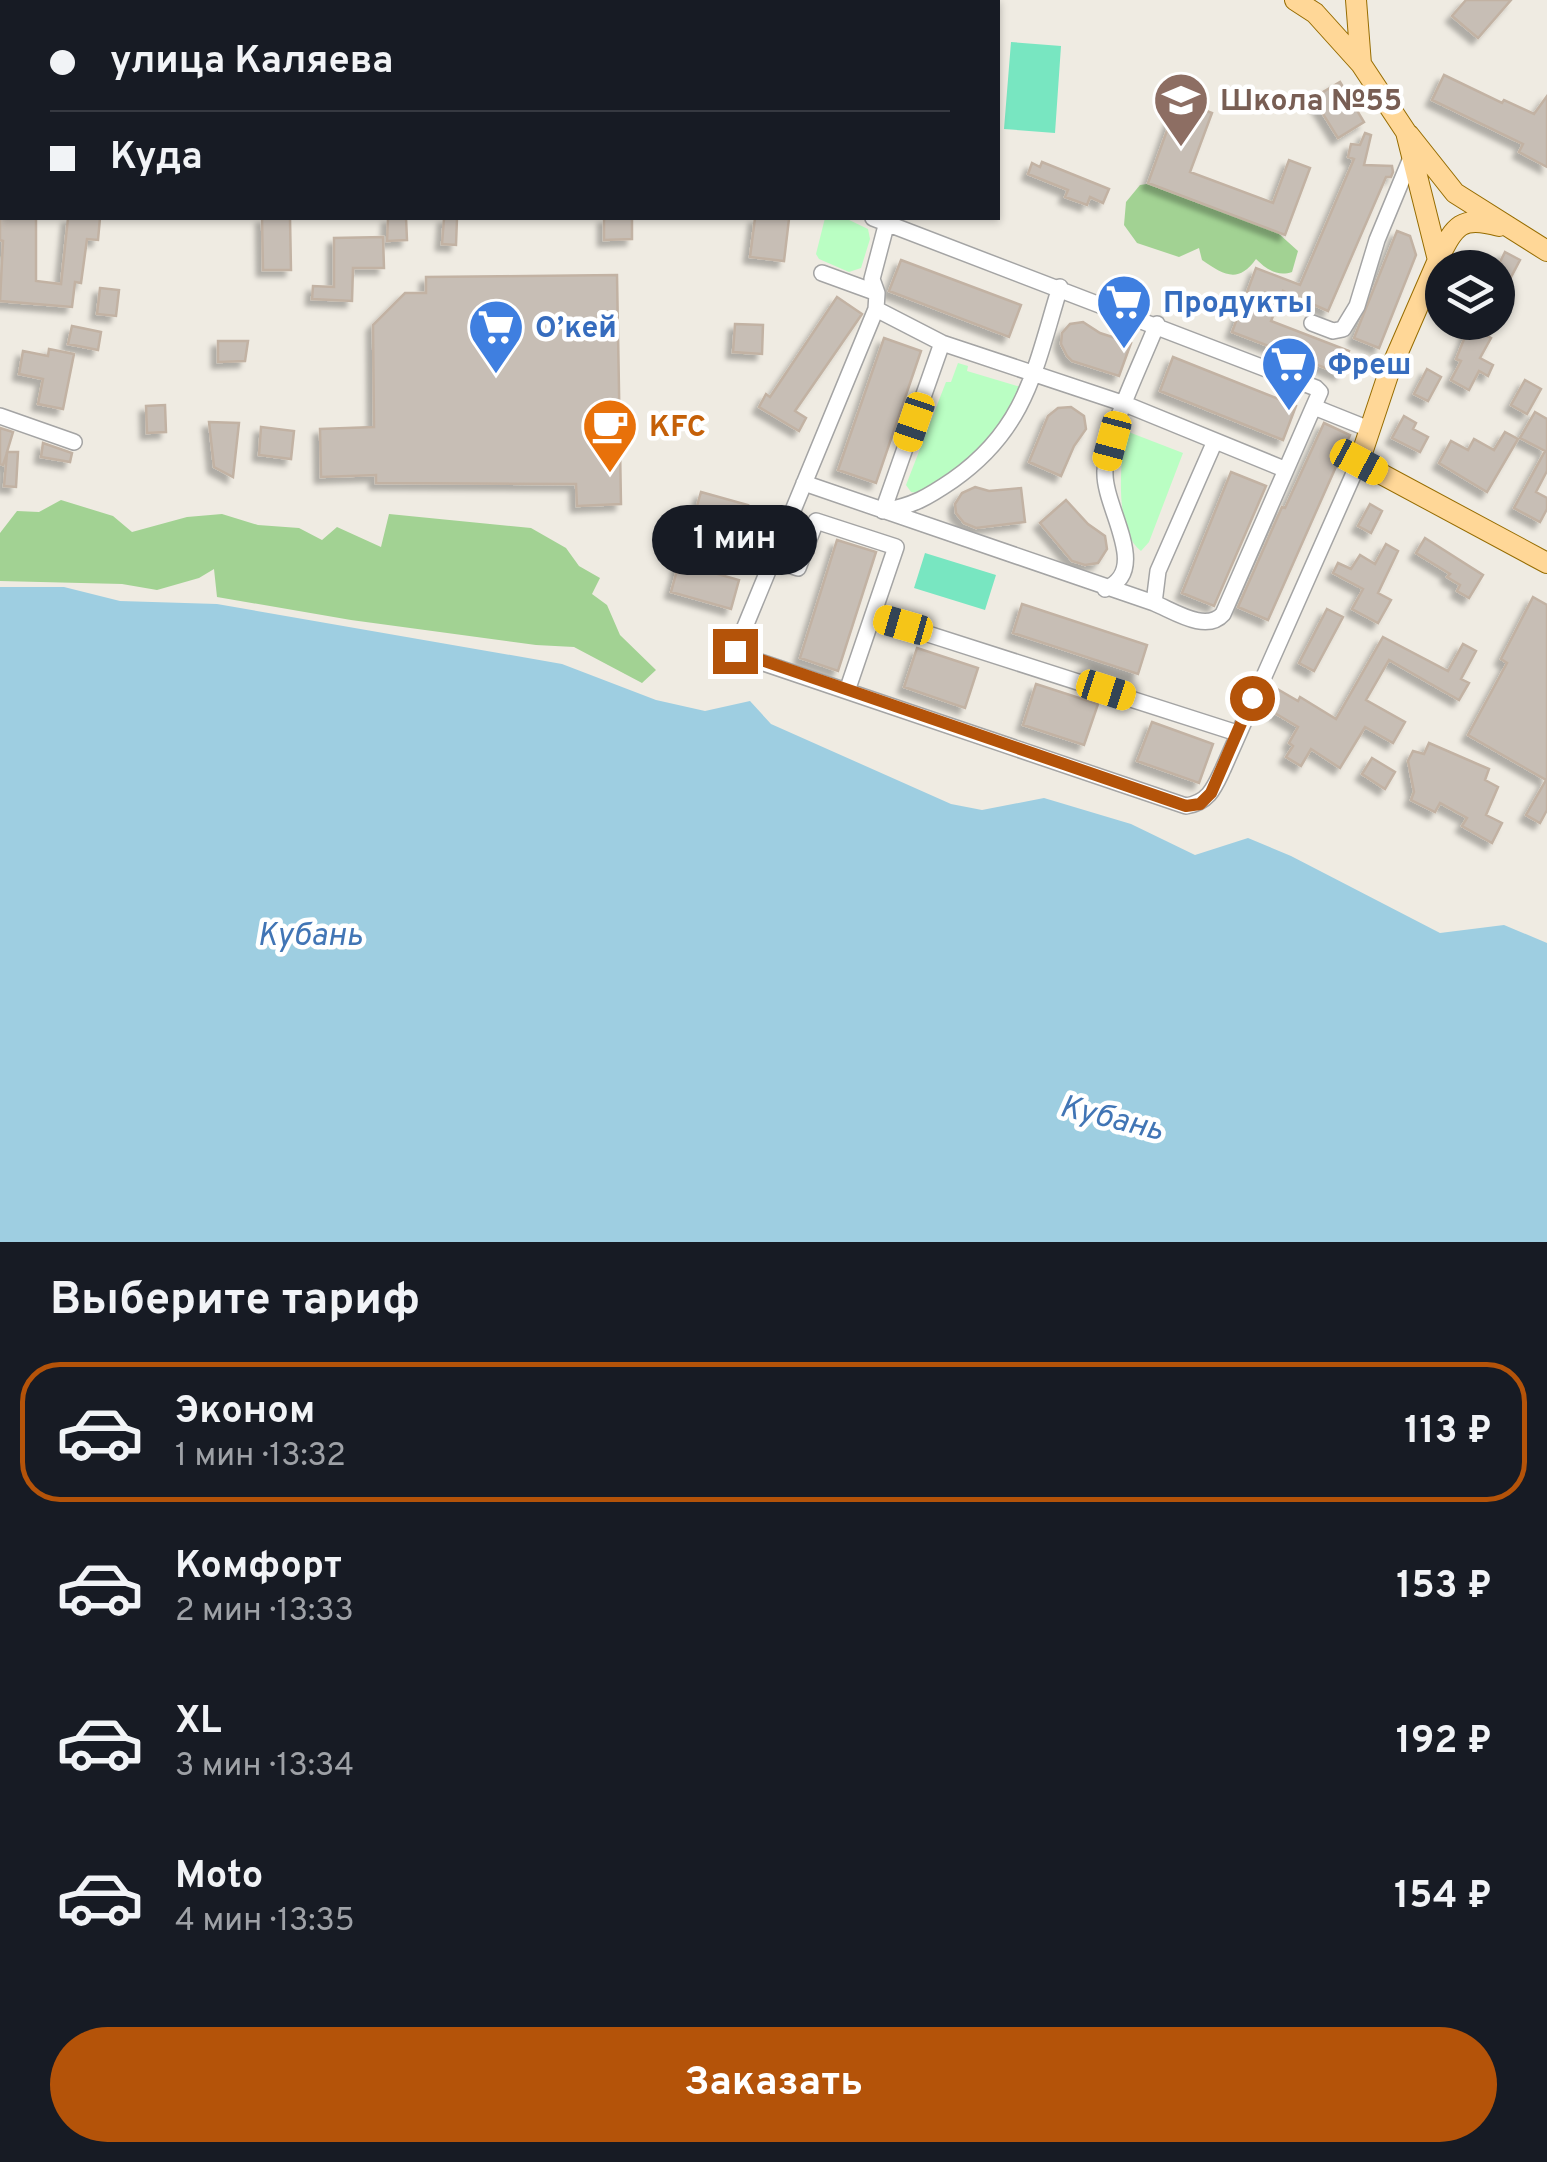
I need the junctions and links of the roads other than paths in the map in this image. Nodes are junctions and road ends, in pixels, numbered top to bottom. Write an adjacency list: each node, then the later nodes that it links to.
1 (1295, 0): 3 (main road)
2 (1356, 0): 3 (main road)
3 (1361, 64): 4 (main road)
4 (1406, 132): 5 (main road); 7 (main road)
5 (1411, 158): 8 (main road); 16 (street)
6 (880, 220): 12 (street); 14 (street)
7 (1510, 230): 9 (main road); 10 (main road)
8 (1436, 250)
9 (1443, 250)
10 (1547, 251)
11 (822, 272): 14 (street)
12 (1060, 287): 15 (street); 18 (street)
13 (1425, 290): 22 (main road)
14 (876, 301): 17 (street); 27 (street)
15 (1157, 324): 19 (street); 20 (street)
16 (1312, 324)
17 (942, 342): 18 (street); 29 (street)
18 (1033, 373): 19 (street); 28 (street)
19 (1125, 404): 23 (street); 33 (street)
20 (1314, 408): 22 (street); 26 (street)
21 (0, 416): 24 (street)
22 (1369, 429): 25 (main road)
23 (1215, 440): 26 (street); 34 (street)
24 (74, 442)
25 (1359, 462): 32 (main road); 37 (street)
26 (1284, 469): 34 (street)
27 (804, 483): 29 (street); 31 (street)
28 (932, 494): 29 (street); 30 (street)
29 (883, 512): 30 (street)
30 (937, 530): 33 (street)
31 (771, 559): 35 (street); 36 (street)
32 (1547, 563)
33 (1105, 589): 34 (street)
34 (1154, 603)
35 (874, 617): 36 (street); 37 (street)
36 (847, 691): 37 (street)
37 (1237, 732)

